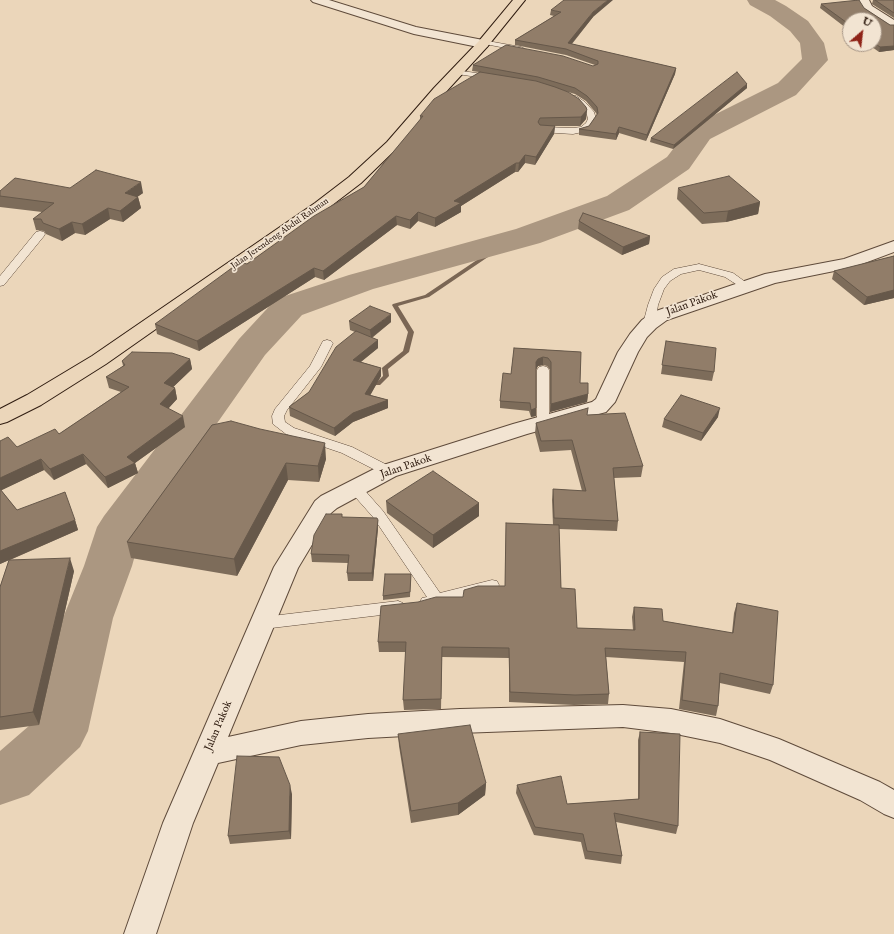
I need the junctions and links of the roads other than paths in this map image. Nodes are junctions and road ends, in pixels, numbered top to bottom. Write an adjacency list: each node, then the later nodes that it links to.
1 (316, 0): 5 (street)
2 (519, 0): 5 (highway, Jalan Jerendeng Abdul Rahman)
3 (863, 0): 4 (street)
4 (894, 25)
5 (484, 43): 6 (lane); 7 (highway, Jalan Jerendeng Abdul Rahman)
6 (529, 50)
7 (457, 72): 8 (lane); 18 (highway, Jalan Jerendeng Abdul Rahman)
8 (503, 80)
9 (565, 94): 10 (lane)
10 (543, 130)
11 (40, 234): 13 (lane)
12 (894, 246): 14 (street, Jalan Pakok)
13 (0, 283)
14 (746, 286): 15 (street, Jalan Pakok); 15 (lane)
15 (649, 324): 19 (street, Jalan Pakok)
16 (327, 343): 20 (lane)
17 (543, 370): 19 (lane)
18 (0, 417)
19 (543, 423): 20 (street, Jalan Pakok)
20 (398, 468): 21 (street, Jalan Pakok)
21 (354, 488): 23 (lane); 24 (street, Jalan Pakok)
22 (492, 585): 23 (lane)
23 (436, 599): 24 (lane)
24 (263, 623): 25 (street, Jalan Pakok)
25 (208, 753): 26 (street); 27 (street, Jalan Pakok)
26 (894, 805)
27 (140, 934)

